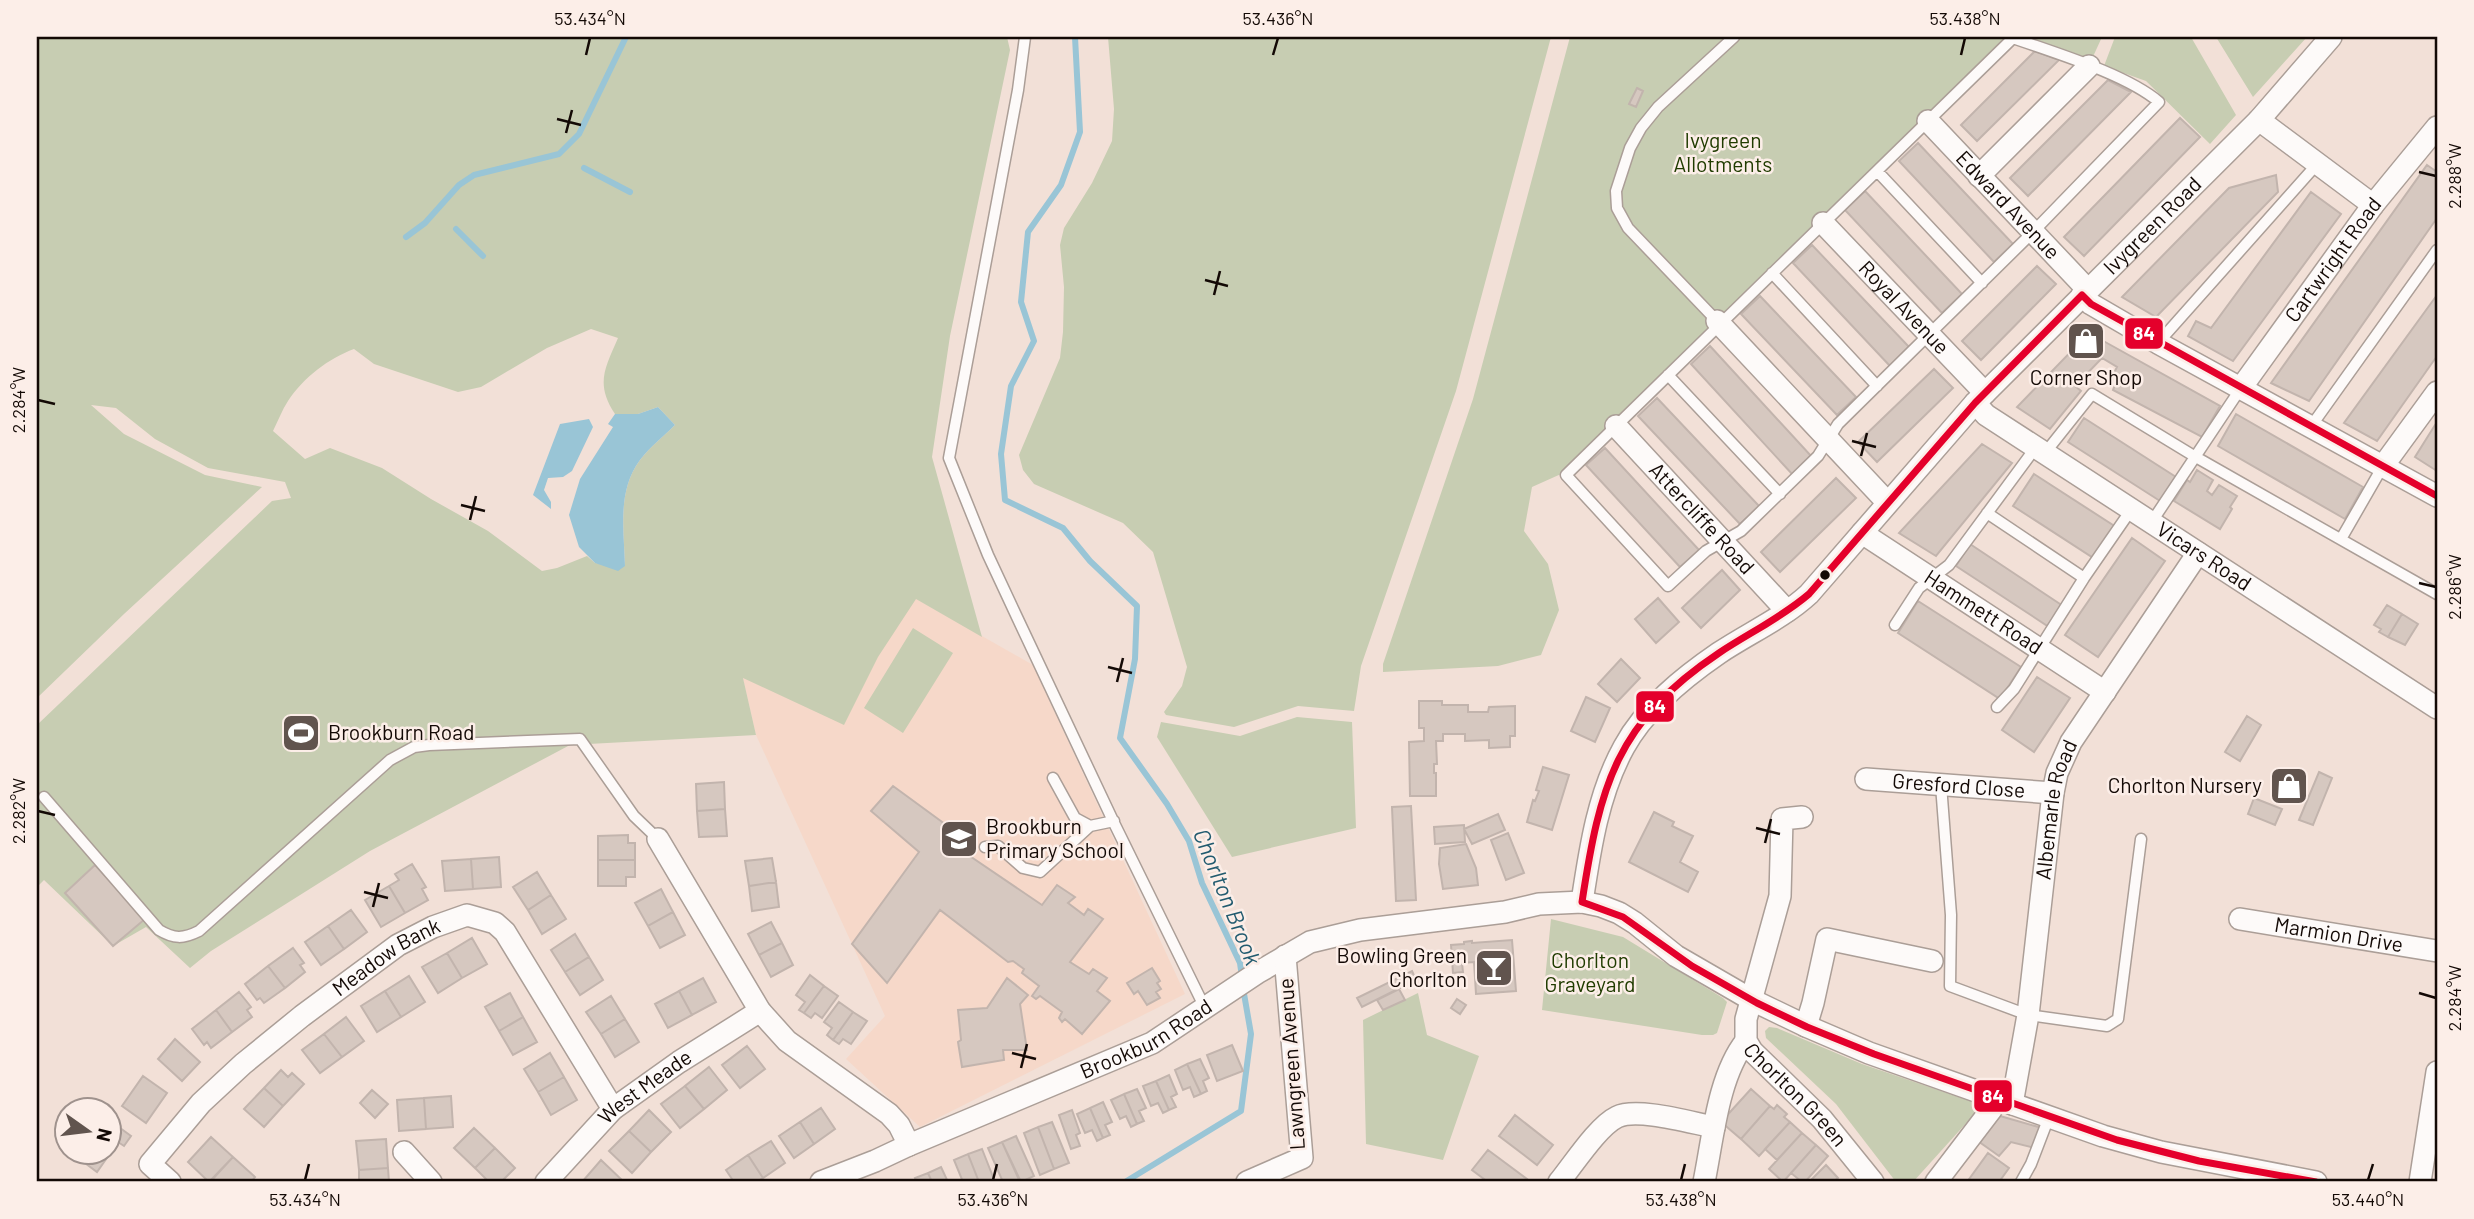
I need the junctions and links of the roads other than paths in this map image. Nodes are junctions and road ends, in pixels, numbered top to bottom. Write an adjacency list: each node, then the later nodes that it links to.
1 (1025, 37): 57 (lane)
2 (1734, 37): 18 (lane)
3 (2331, 37): 5 (street, Ivygreen Road)
4 (2090, 66): 6 (lane); 10 (street); 13 (lane)
5 (2259, 120): 8 (street); 17 (street, Ivygreen Road)
6 (1928, 121): 9 (lane); 10 (street, Edward Avenue)
7 (2435, 135): 11 (street, Cartwright Road)
8 (2318, 163): 11 (street); 20 (lane)
9 (1877, 171): 12 (lane); 16 (lane)
10 (1979, 176): 13 (street, Edward Avenue)
11 (2373, 205): 23 (street, Cartwright Road)
12 (1823, 223): 15 (lane); 19 (street, Royal Avenue)
13 (2032, 233): 16 (lane); 17 (street, Edward Avenue)
14 (2437, 250): 26 (lane)
15 (1772, 273): 18 (lane); 22 (lane)
16 (1982, 283): 19 (lane)
17 (2085, 293): 20 (street, Edward Avenue); 24 (street, Ivygreen Road)
18 (1719, 322): 21 (lane); 28 (street)
19 (1929, 336): 22 (lane); 24 (street, Royal Avenue)
20 (2158, 342): 23 (street, Edward Avenue)
21 (1668, 375): 27 (lane); 32 (lane)
22 (1877, 386): 28 (lane)
23 (2241, 387): 26 (street, Edward Avenue); 30 (lane)
24 (1980, 398): 29 (street, Vicars Road); 34 (street, Ivygreen Road)
25 (2435, 400): 31 (street)
26 (2312, 425): 31 (street, Edward Avenue)
27 (1616, 426): 40 (street, Attercliffe Road); 40 (lane)
28 (1828, 440): 32 (lane); 34 (street)
29 (2040, 450): 30 (lane); 35 (street, Vicars Road); 36 (lane)
30 (2194, 456): 37 (lane); 39 (lane)
31 (2383, 466): 33 (street, Edward Avenue); 39 (lane)
32 (1780, 494): 40 (lane)
33 (2437, 496)
34 (1887, 502): 38 (street, Ivygreen Road)
35 (2131, 510): 37 (street, Vicars Road); 42 (lane)
36 (1987, 513): 42 (lane); 43 (lane)
37 (2151, 523): 41 (street, Vicars Road)
38 (1862, 533): 43 (street, Hammett Road); 45 (street, Ivygreen Road)
39 (2341, 539): 44 (lane)
40 (1723, 542): 45 (street, Attercliffe Road)
41 (2198, 553): 48 (street, Albemarle Road); 50 (street, Vicars Road)
42 (2084, 578): 47 (lane)
43 (1930, 579): 46 (lane); 47 (street, Hammett Road)
44 (2437, 594)
45 (1787, 611): 62 (street, Ivygreen Road)
46 (1895, 625)
47 (2039, 650): 48 (street, Hammett Road); 49 (lane)
48 (2105, 692): 54 (street, Albemarle Road)
49 (1997, 708)
50 (2437, 708)
51 (1053, 778): 58 (lane)
52 (1866, 779): 53 (street, Gresford Close)
53 (1941, 785): 54 (street, Gresford Close); 70 (lane)
54 (2053, 793): 70 (street, Albemarle Road)
55 (44, 797): 59 (lane)
56 (1801, 817): 67 (street, Chorlton Green)
57 (1114, 821): 58 (lane); 68 (lane)
58 (1090, 826): 61 (lane)
59 (658, 839): 69 (street)
60 (2141, 839): 70 (lane)
61 (985, 847)
62 (1582, 902): 65 (street, Brookburn Road); 67 (street, Brookburn Road)
63 (2239, 919): 64 (street, Marmion Drive)
64 (2437, 951)
65 (1285, 956): 68 (street, Brookburn Road); 85 (street, Lawngreen Avenue)
66 (1932, 961): 71 (street)
67 (1752, 1000): 71 (street, Brookburn Road); 72 (street, Chorlton Green)
68 (1212, 1003): 78 (street, Brookburn Road)
69 (760, 1012): 75 (street, West Meade); 78 (street)
70 (2028, 1015): 74 (street, Albemarle Road)
71 (1806, 1026): 74 (street, Brookburn Road)
72 (1746, 1041): 77 (street); 88 (street, Chorlton Green)
73 (2437, 1072): 92 (street)
74 (2004, 1101): 76 (street, Brookburn Road); 89 (street)
75 (613, 1109): 80 (street, Meadow Bank); 83 (street, West Meade)
76 (2049, 1117): 90 (lane); 91 (street, Brookburn Road)
77 (1714, 1127): 86 (street); 87 (street)
78 (909, 1145): 84 (street, Brookburn Road)
79 (404, 1152): 82 (street)
80 (147, 1173): 81 (street, Meadow Bank)
81 (170, 1182)
82 (431, 1182)
83 (546, 1182)
84 (821, 1182)
85 (1247, 1182)
86 (1559, 1182)
87 (1704, 1182)
88 (1873, 1182)
89 (1936, 1182)
90 (2021, 1182)
91 (2316, 1182)
92 (2420, 1182)

